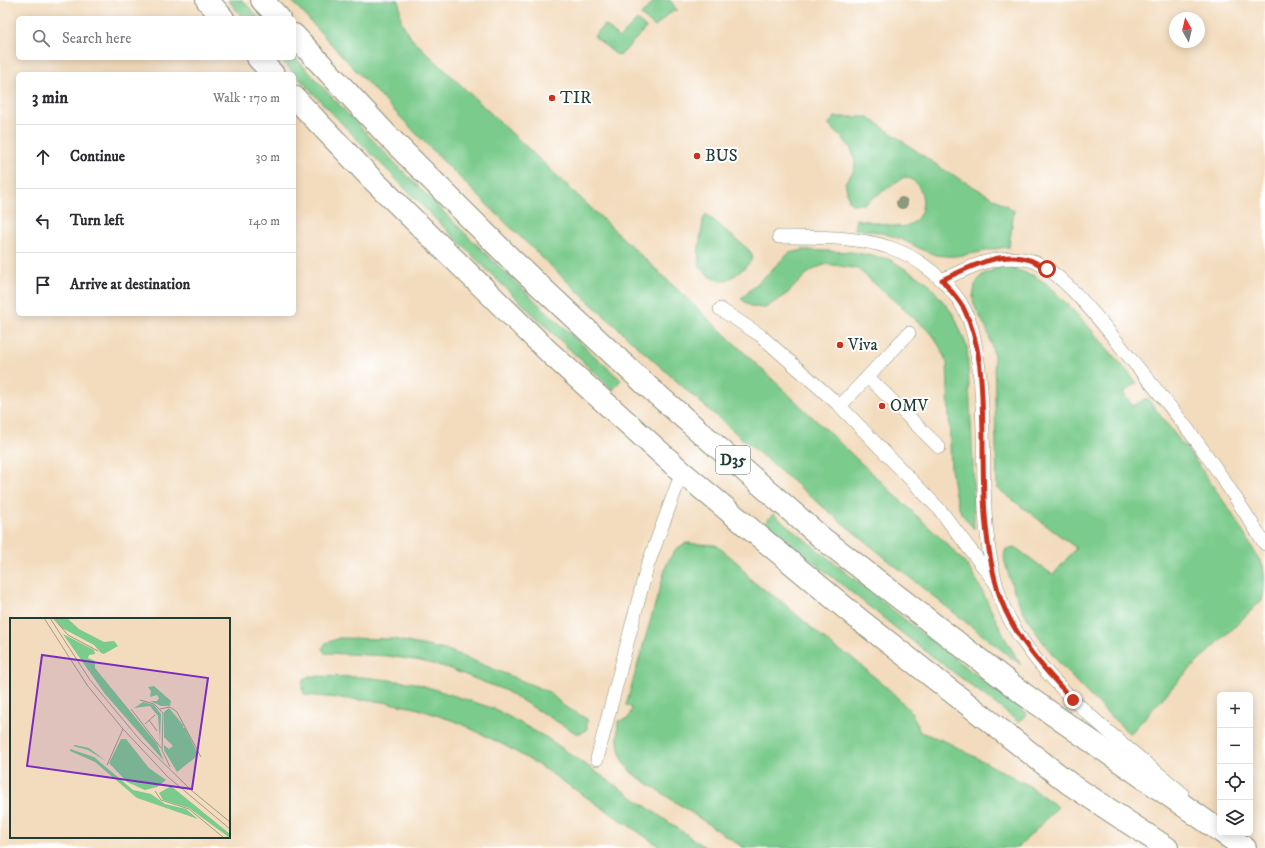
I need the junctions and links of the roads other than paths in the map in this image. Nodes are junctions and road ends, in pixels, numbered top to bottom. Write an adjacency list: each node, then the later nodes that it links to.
1 (207, 0): 3 (highway)
2 (262, 0): 4 (highway)
3 (221, 16)
4 (277, 16)
5 (296, 37): 21 (highway, D35)
6 (260, 60): 7 (highway)
7 (271, 72)
8 (296, 99): 16 (highway, D35)
9 (779, 237): 10 (lane)
10 (942, 280): 17 (lane); 18 (lane)
11 (720, 309): 14 (lane)
12 (909, 333): 13 (lane)
13 (868, 377): 14 (lane); 15 (lane)
14 (840, 406): 18 (lane)
15 (939, 448)
16 (682, 472): 19 (lane); 24 (highway, D35)
17 (1265, 544)
18 (997, 584): 20 (lane)
19 (597, 759)
20 (1217, 823)
21 (1217, 829)
22 (1227, 836): 25 (highway)
23 (1232, 836): 25 (lane)
24 (1167, 848)
25 (1245, 848)

